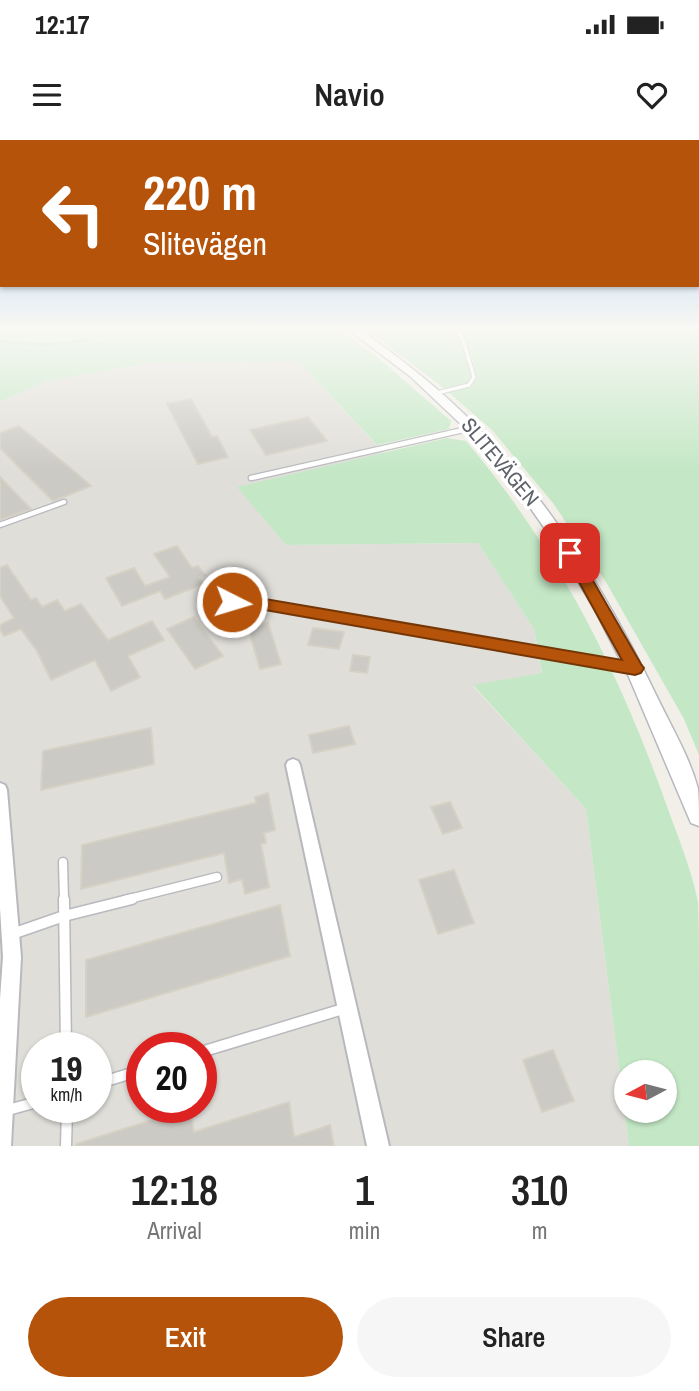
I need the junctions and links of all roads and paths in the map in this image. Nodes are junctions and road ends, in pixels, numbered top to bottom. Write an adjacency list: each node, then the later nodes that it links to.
1 (415, 376): 3 (main road, SLITEVÄGEN)
2 (474, 376): 3 (lane)
3 (437, 393): 4 (main road, SLITEVÄGEN)
4 (472, 428): 5 (lane); 9 (main road, SLITEVÄGEN)
5 (251, 478)
6 (64, 502): 7 (lane)
7 (0, 525)
8 (232, 602): 9 (lane)
9 (635, 668): 12 (main road, SLITEVÄGEN)
10 (293, 765): 18 (street)
11 (0, 790): 16 (street)
12 (699, 816)
13 (63, 862): 15 (lane)
14 (217, 877): 15 (lane)
15 (64, 916): 16 (lane); 19 (lane)
16 (10, 935): 17 (street)
17 (5, 991): 22 (street)
18 (347, 1007): 20 (lane); 26 (street)
19 (66, 1032)
20 (217, 1047)
21 (21, 1107): 22 (lane)
22 (2, 1112): 24 (street)
23 (67, 1123): 25 (lane)
24 (0, 1146)
25 (66, 1146)
26 (378, 1146)

